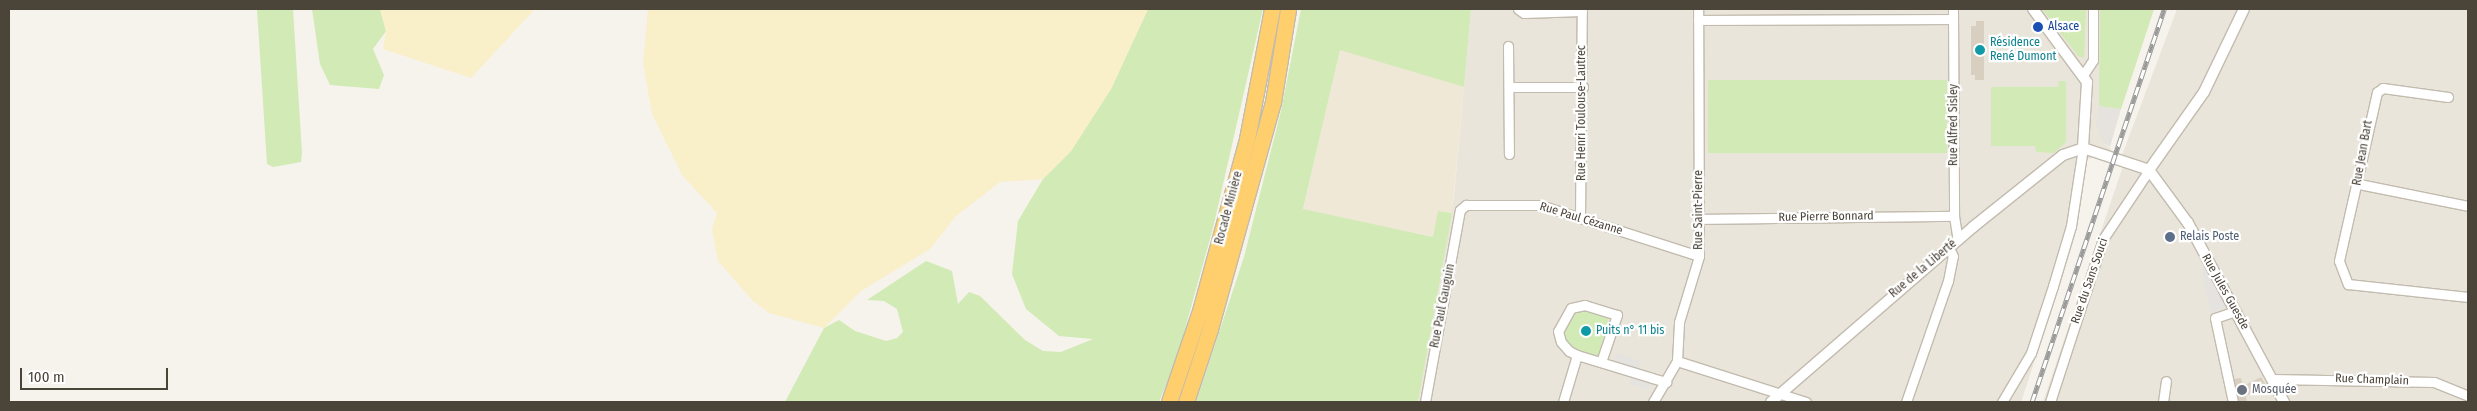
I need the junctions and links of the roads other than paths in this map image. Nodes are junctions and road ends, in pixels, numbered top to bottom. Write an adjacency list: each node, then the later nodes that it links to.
1 (1272, 9): 40 (highway, Rocade Minière)
2 (1288, 9): 41 (highway, Rocade Minière)
3 (1518, 9): 9 (street)
4 (1698, 9): 12 (street, Rue Saint-Pierre)
5 (1954, 9): 11 (street, Rue Alfred Sisley)
6 (2033, 9): 14 (street)
7 (2093, 9): 14 (street)
8 (2244, 9): 20 (street)
9 (1582, 10): 16 (street, Rue Henri Toulouse-Lautrec)
10 (1829, 13): 11 (street); 12 (street)
11 (1953, 19): 24 (street, Rue Alfred Sisley)
12 (1698, 20): 26 (street, Rue Saint-Pierre)
13 (1508, 46): 15 (street)
14 (2084, 75): 18 (street)
15 (1509, 87): 16 (street); 19 (street)
16 (1582, 87): 25 (street, Rue Henri Toulouse-Lautrec)
17 (2448, 97): 21 (street, Rue Jean Bart)
18 (2083, 148): 20 (street); 27 (street, Rue de la Liberté); 48 (street)
19 (1509, 154)
20 (2149, 170): 31 (street, Rue Jules Guesde); 49 (street, Rue du Sans Souci)
21 (2359, 184): 22 (street); 30 (street, Rue Jean Bart)
22 (2468, 206)
23 (1460, 210): 25 (street, Rue Paul Cézanne); 42 (street, Rue Paul Gauguin)
24 (1954, 216): 26 (street, Rue Pierre Bonnard); 27 (street, Rue Alfred Sisley)
25 (1580, 218): 29 (street, Rue Paul Cézanne)
26 (1699, 218): 29 (street, Rue Saint-Pierre)
27 (1958, 240): 28 (street, Rue de la Liberté)
28 (1949, 248): 38 (street, Rue de la Liberté); 47 (street)
29 (1699, 256): 33 (street, Rue Saint-Pierre)
30 (2468, 297)
31 (2235, 311): 35 (street, Rue Jules Guesde); 51 (street)
32 (1578, 355): 34 (street); 34 (street); 43 (street)
33 (1677, 361): 37 (street, Rue Saint-Pierre); 38 (street)
34 (1601, 362): 37 (street)
35 (2272, 379): 39 (street, Rue Champlain); 52 (street, Rue Jules Guesde)
36 (2166, 381): 50 (street)
37 (1666, 382): 44 (street, Rue Saint-Pierre)
38 (1780, 394): 45 (street, Rue de la Liberté); 46 (street)
39 (2468, 396)
40 (1169, 402)
41 (1186, 402)
42 (1425, 402)
43 (1563, 402)
44 (1653, 402)
45 (1771, 402)
46 (1806, 402)
47 (1906, 402)
48 (2002, 402)
49 (2050, 402)
50 (2163, 402)
51 (2233, 402)
52 (2284, 402)

